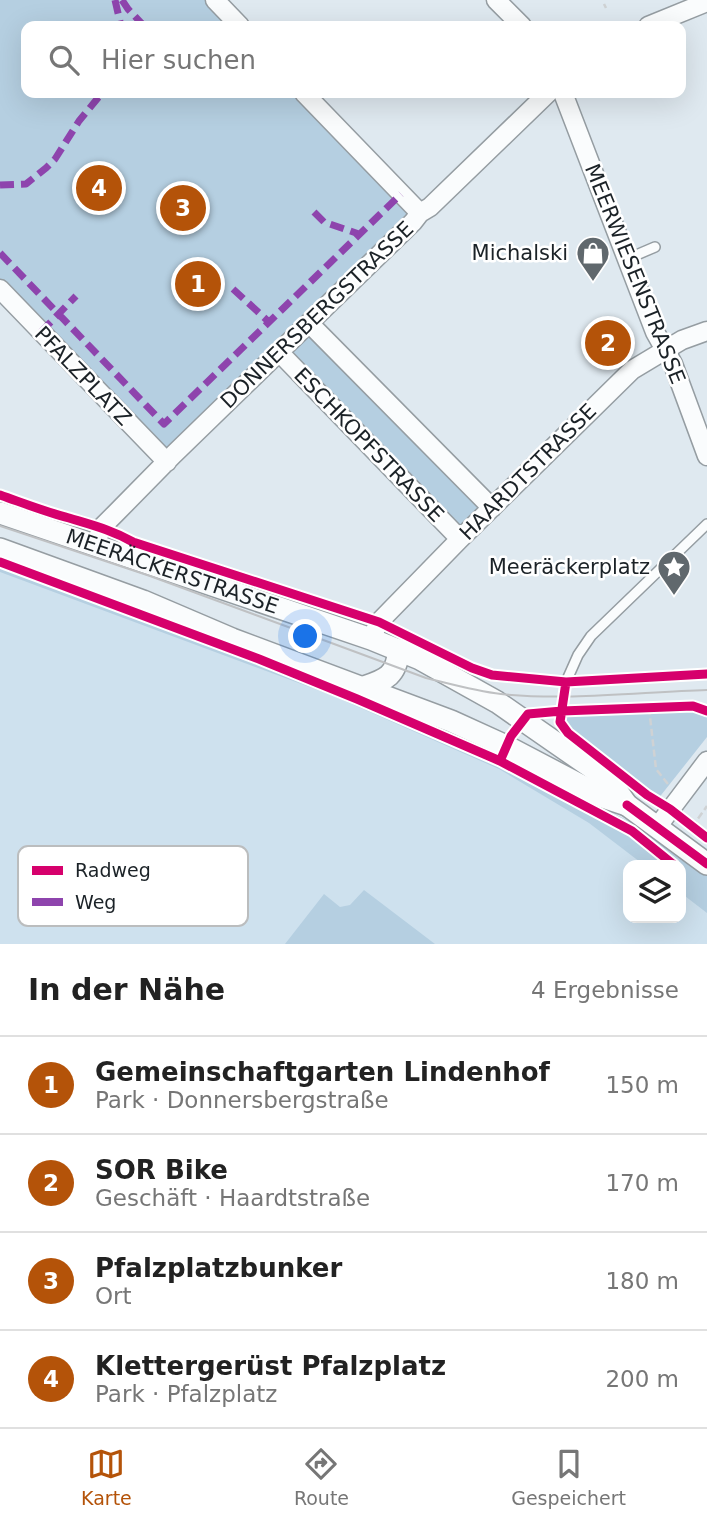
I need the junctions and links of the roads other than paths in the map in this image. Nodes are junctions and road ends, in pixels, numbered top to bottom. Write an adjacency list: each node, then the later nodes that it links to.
1 (215, 0): 4 (street)
2 (496, 0): 5 (street)
3 (703, 2): 6 (street)
4 (235, 21)
5 (517, 21)
6 (659, 21)
7 (308, 98): 10 (street)
8 (543, 98): 10 (street, DONNERSBERGSTRASSE)
9 (565, 98): 12 (street, MEERWIESENSTRASSE)
10 (420, 213): 14 (street, DONNERSBERGSTRASSE)
11 (655, 247): 12 (lane)
12 (626, 259): 16 (street, MEERWIESENSTRASSE)
13 (0, 289): 19 (street, PFALZPLATZ)
14 (309, 323): 17 (street, DONNERSBERGSTRASSE); 20 (street, ESCHKOPFSTRASSE)
15 (707, 331): 16 (street, HAARDTSTRASSE)
16 (665, 350): 18 (street, MEERWIESENSTRASSE); 20 (street, HAARDTSTRASSE)
17 (279, 352): 19 (street, DONNERSBERGSTRASSE); 23 (street, ESCHKOPFSTRASSE)
18 (707, 456)
19 (166, 462): 24 (street, DONNERSBERGSTRASSE)
20 (492, 508): 23 (street, HAARDTSTRASSE)
21 (0, 513): 24 (street, MEERÄCKERSTRASSE)
22 (707, 524): 28 (lane)
23 (460, 539): 26 (street, HAARDTSTRASSE)
24 (95, 545): 26 (street, MEERÄCKERSTRASSE)
25 (0, 549): 29 (street, MEERÄCKERSTRASSE)
26 (371, 639): 27 (street, MEERÄCKERSTRASSE)
27 (399, 650): 29 (street); 31 (street, MEERÄCKERSTRASSE)
28 (566, 682)
29 (361, 688): 31 (street, MEERÄCKERSTRASSE)
30 (707, 761): 32 (street)
31 (627, 804): 32 (street, MEERÄCKERSTRASSE)
32 (657, 827): 33 (street, MEERÄCKERSTRASSE)
33 (707, 864)

